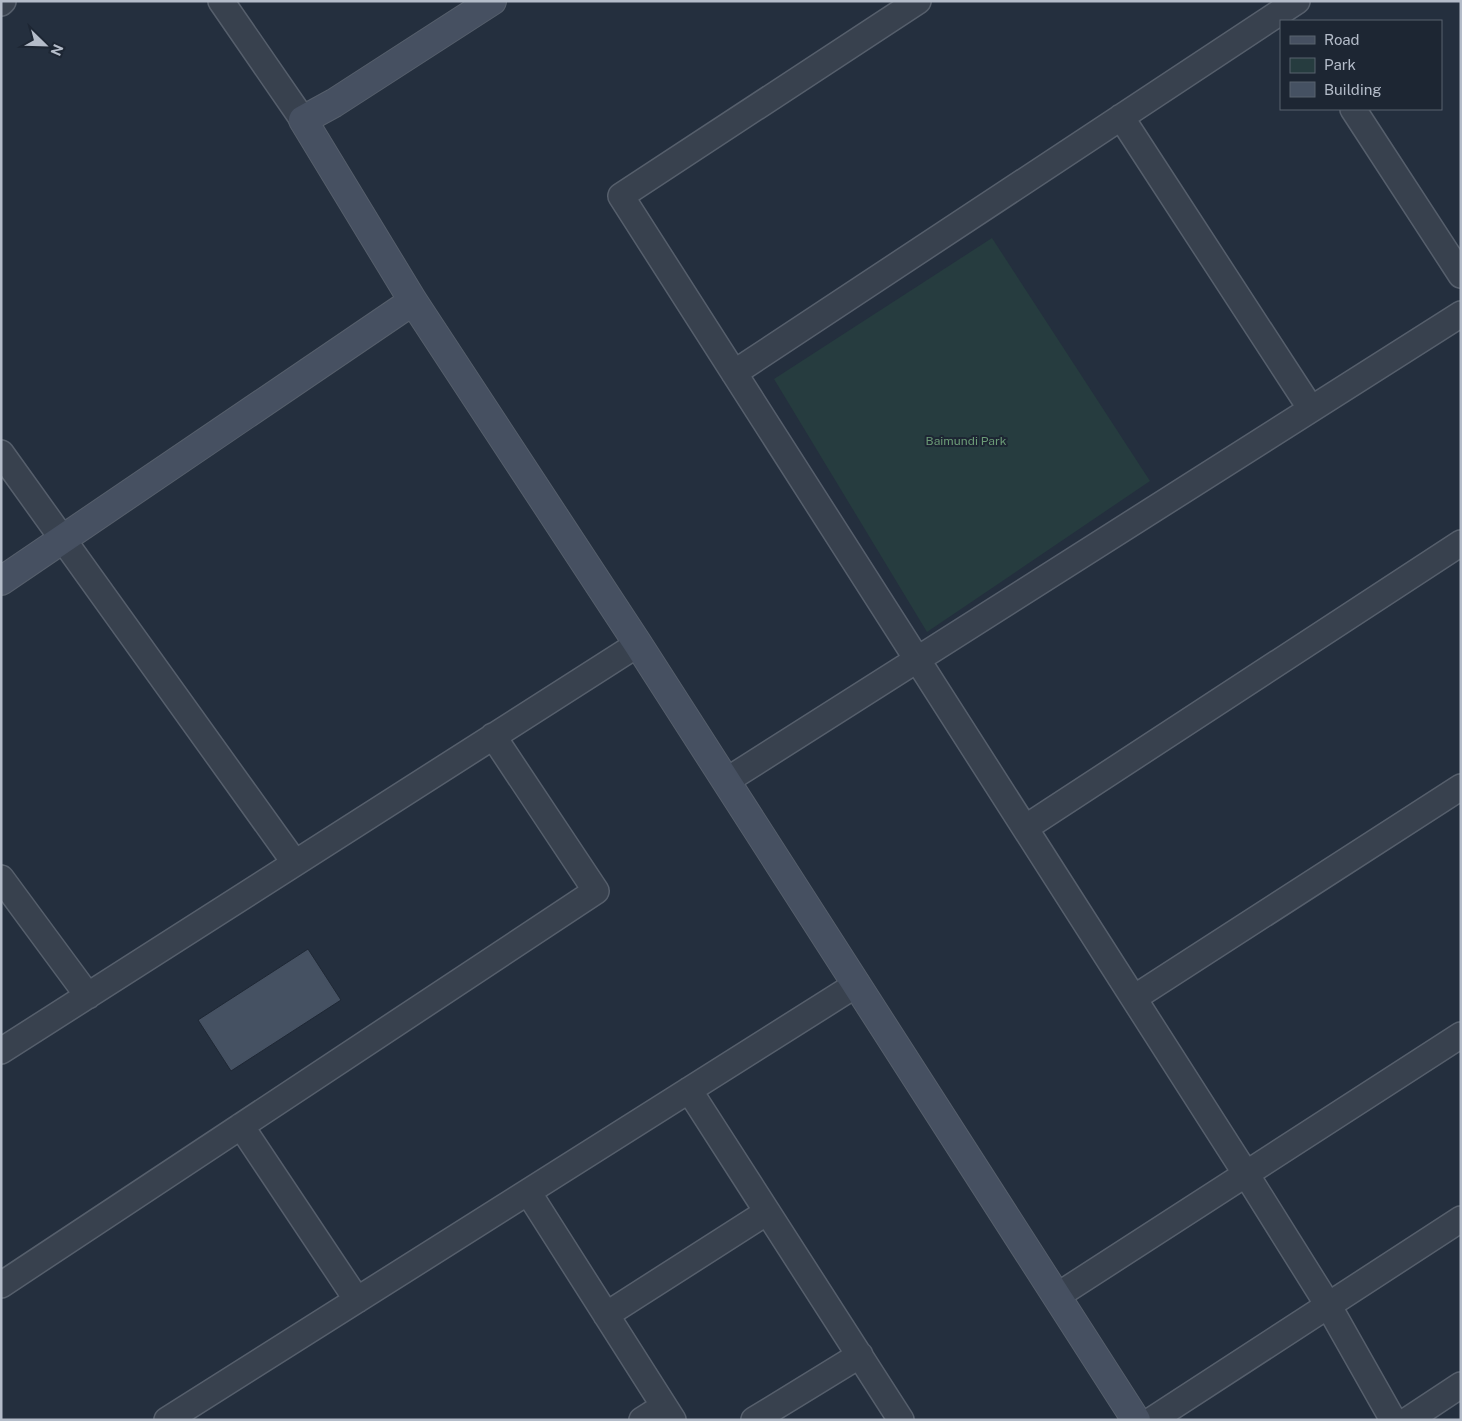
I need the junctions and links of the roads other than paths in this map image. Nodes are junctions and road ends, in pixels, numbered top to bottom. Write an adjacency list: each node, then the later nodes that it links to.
1 (220, 1): 7 (street)
2 (492, 1): 7 (street)
3 (918, 1): 11 (street)
4 (1293, 10): 6 (street)
5 (1354, 110): 8 (street)
6 (1120, 117): 11 (street); 12 (street)
7 (303, 120): 9 (street)
8 (1461, 275)
9 (413, 301): 14 (street); 17 (street)
10 (1461, 314): 12 (street)
11 (734, 373): 18 (street)
12 (1311, 409): 18 (street)
13 (1, 453): 14 (street)
14 (63, 539): 16 (street); 23 (street)
15 (1461, 544): 22 (street)
16 (1, 581)
17 (638, 644): 19 (street); 20 (street)
18 (917, 660): 20 (street); 22 (street)
19 (493, 736): 23 (street); 31 (street)
20 (726, 781): 25 (street)
21 (1461, 787): 27 (street)
22 (1025, 828): 27 (street)
23 (295, 863): 26 (street)
24 (1, 878): 26 (street)
25 (857, 984): 30 (street); 37 (street)
26 (88, 996): 29 (street)
27 (1134, 998): 32 (street)
28 (1461, 1035): 32 (street)
29 (1, 1051)
30 (689, 1090): 33 (street); 34 (street)
31 (241, 1126): 36 (street); 38 (street)
32 (1246, 1174): 37 (street); 39 (street)
33 (528, 1192): 38 (street); 40 (street)
34 (767, 1212): 40 (street); 41 (street)
35 (1461, 1219): 39 (street)
36 (1, 1284)
37 (1057, 1296): 48 (street)
38 (357, 1300): 44 (street)
39 (1328, 1305): 49 (street); 50 (street)
40 (606, 1315): 43 (street)
41 (860, 1355): 46 (street); 47 (street)
42 (1461, 1386): 51 (street)
43 (668, 1413): 45 (street)
44 (167, 1420)
45 (642, 1420)
46 (754, 1420)
47 (901, 1420)
48 (1136, 1420)
49 (1152, 1420)
50 (1393, 1420)
51 (1408, 1420)

